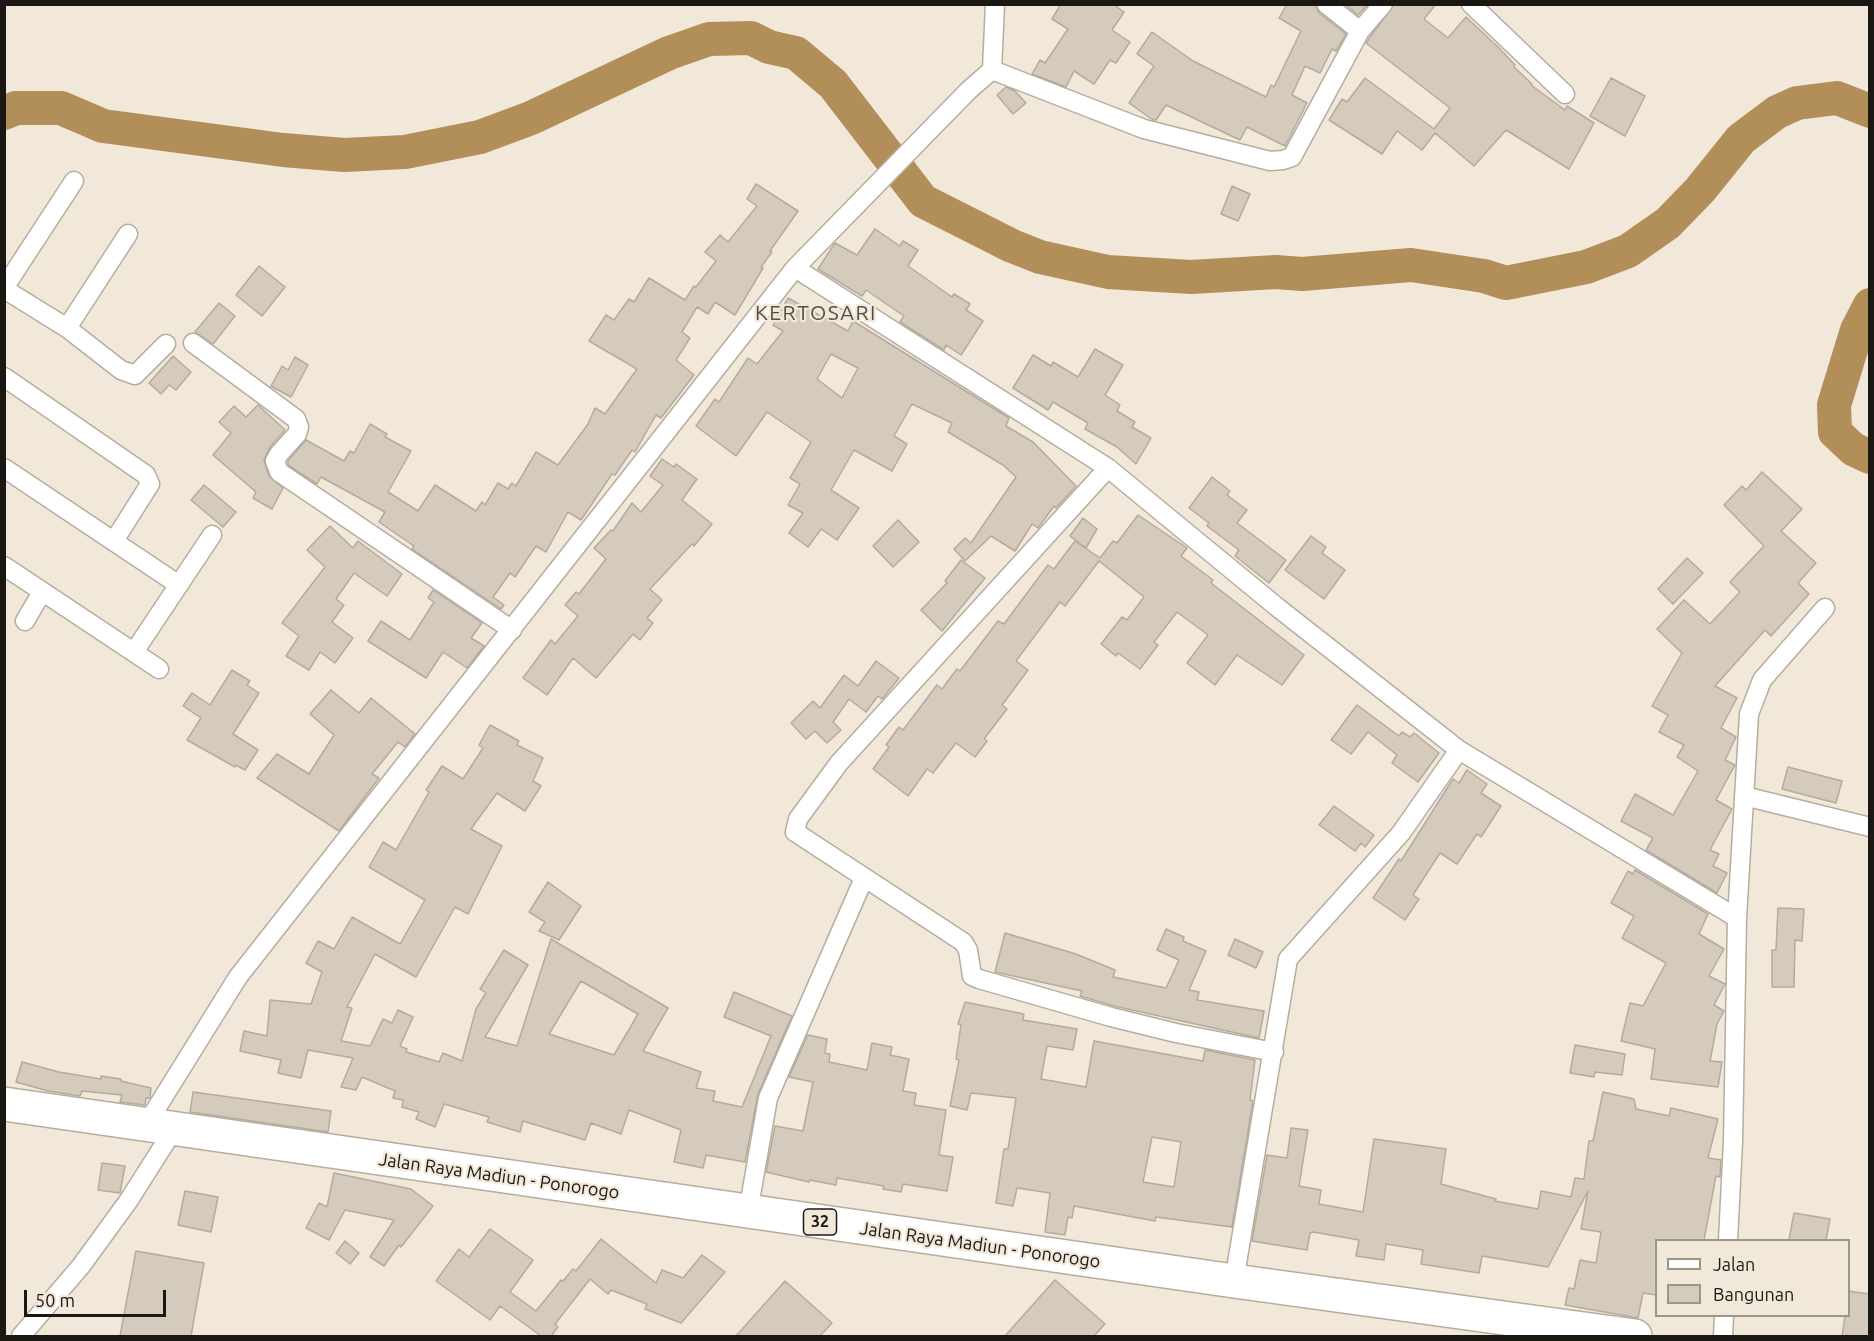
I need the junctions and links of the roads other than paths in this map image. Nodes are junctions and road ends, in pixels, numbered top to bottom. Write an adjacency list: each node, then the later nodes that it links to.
1 (995, 4): 6 (street)
2 (1326, 4): 5 (street)
3 (1383, 4): 5 (street)
4 (1472, 4): 7 (street)
5 (1360, 32): 6 (street)
6 (992, 70): 10 (street)
7 (1564, 94)
8 (74, 181): 11 (street)
9 (128, 234): 12 (street)
10 (795, 268): 17 (street); 25 (street)
11 (4, 288): 12 (street)
12 (67, 328): 14 (street)
13 (193, 343): 25 (street)
14 (166, 344)
15 (4, 377): 19 (street)
16 (4, 468): 19 (street)
17 (1108, 468): 28 (street); 31 (street)
18 (212, 534): 21 (street)
19 (114, 541): 21 (street)
20 (4, 566): 22 (street)
21 (179, 585): 26 (street)
22 (42, 592): 24 (street); 26 (street)
23 (1824, 608): 29 (street)
24 (25, 621)
25 (512, 630): 35 (street)
26 (134, 652): 27 (street)
27 (159, 669)
28 (1459, 750): 32 (street); 33 (street)
29 (1744, 796): 30 (street); 32 (street)
30 (1869, 827)
31 (864, 878): 33 (street); 36 (street)
32 (1737, 918): 37 (street)
33 (1274, 1052): 38 (street)
34 (4, 1104): 35 (highway, Jalan Raya Madiun - Ponorogo / 32)
35 (160, 1127): 36 (highway, Jalan Raya Madiun - Ponorogo / 32); 40 (street)
36 (748, 1212): 38 (highway, Jalan Raya Madiun - Ponorogo / 32)
37 (1728, 1239)
38 (1234, 1281): 41 (highway, Jalan Raya Madiun - Ponorogo / 32)
39 (1724, 1317): 42 (street)
40 (21, 1336)
41 (1635, 1336)
42 (1723, 1336)

